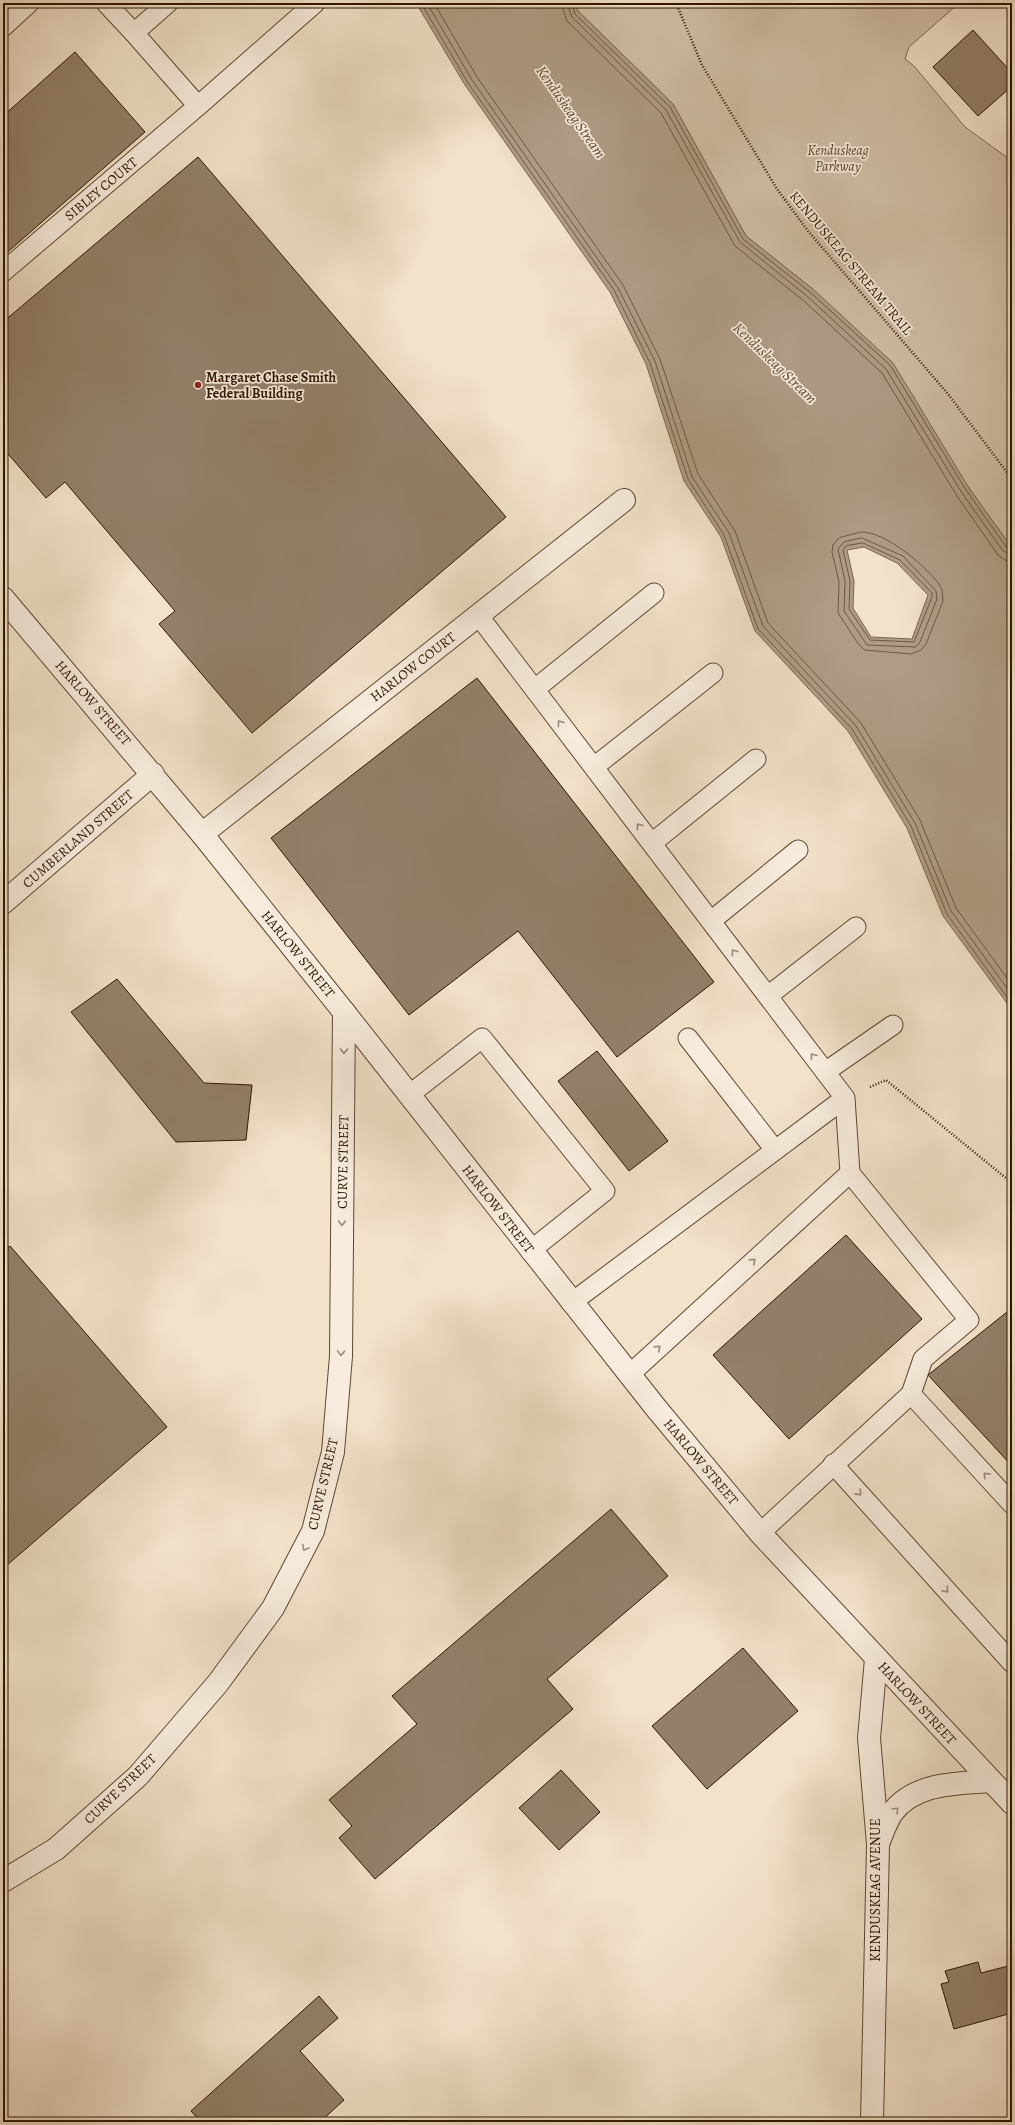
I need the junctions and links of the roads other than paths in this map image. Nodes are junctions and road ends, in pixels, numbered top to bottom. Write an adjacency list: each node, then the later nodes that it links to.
1 (30, 3): 5 (lane)
2 (106, 3): 6 (lane)
3 (168, 3): 6 (lane)
4 (315, 3): 7 (lane, SIBLEY COURT)
5 (3, 27)
6 (134, 33): 7 (lane)
7 (198, 106): 8 (lane, SIBLEY COURT)
8 (3, 272)
9 (624, 500): 12 (street, HARLOW COURT)
10 (654, 593): 14 (lane)
11 (3, 598): 17 (street, HARLOW STREET)
12 (478, 615): 14 (lane); 18 (street, HARLOW COURT)
13 (713, 673): 16 (lane)
14 (535, 689): 16 (lane, one-way to 14)
15 (756, 758): 19 (lane)
16 (594, 767): 19 (lane, one-way to 16)
17 (153, 774): 18 (street, HARLOW STREET); 21 (street, CUMBERLAND STREET)
18 (202, 834): 25 (street, HARLOW STREET)
19 (652, 843): 22 (lane)
20 (798, 850): 22 (lane)
21 (3, 904)
22 (711, 922): 24 (lane, one-way to 22)
23 (856, 927): 24 (lane)
24 (768, 996): 28 (lane, one-way to 24)
25 (344, 1012): 29 (street, HARLOW STREET); 45 (street, CURVE STREET, one-way to 45)
26 (893, 1025): 28 (lane)
27 (688, 1038): 31 (lane)
28 (825, 1072): 30 (lane)
29 (409, 1095): 33 (street, HARLOW STREET); 33 (lane)
30 (845, 1098): 31 (lane); 32 (lane)
31 (775, 1150): 34 (lane)
32 (850, 1173): 35 (lane, one-way to 32); 36 (lane)
33 (530, 1251): 34 (street, HARLOW STREET)
34 (571, 1303): 35 (street, HARLOW STREET)
35 (629, 1375): 39 (street, HARLOW STREET)
36 (911, 1394): 37 (lane); 38 (lane, one-way to 36)
37 (833, 1464): 39 (lane); 41 (lane, one-way to 41)
38 (1012, 1504)
39 (760, 1533): 40 (street, HARLOW STREET)
40 (876, 1659): 42 (street, HARLOW STREET); 44 (street, KENDUSKEAG AVENUE)
41 (1012, 1663)
42 (991, 1781): 43 (street, HARLOW STREET); 44 (street, one-way to 42)
43 (1012, 1803)
44 (878, 1844): 46 (street, KENDUSKEAG AVENUE)
45 (3, 1881)
46 (872, 2122)

